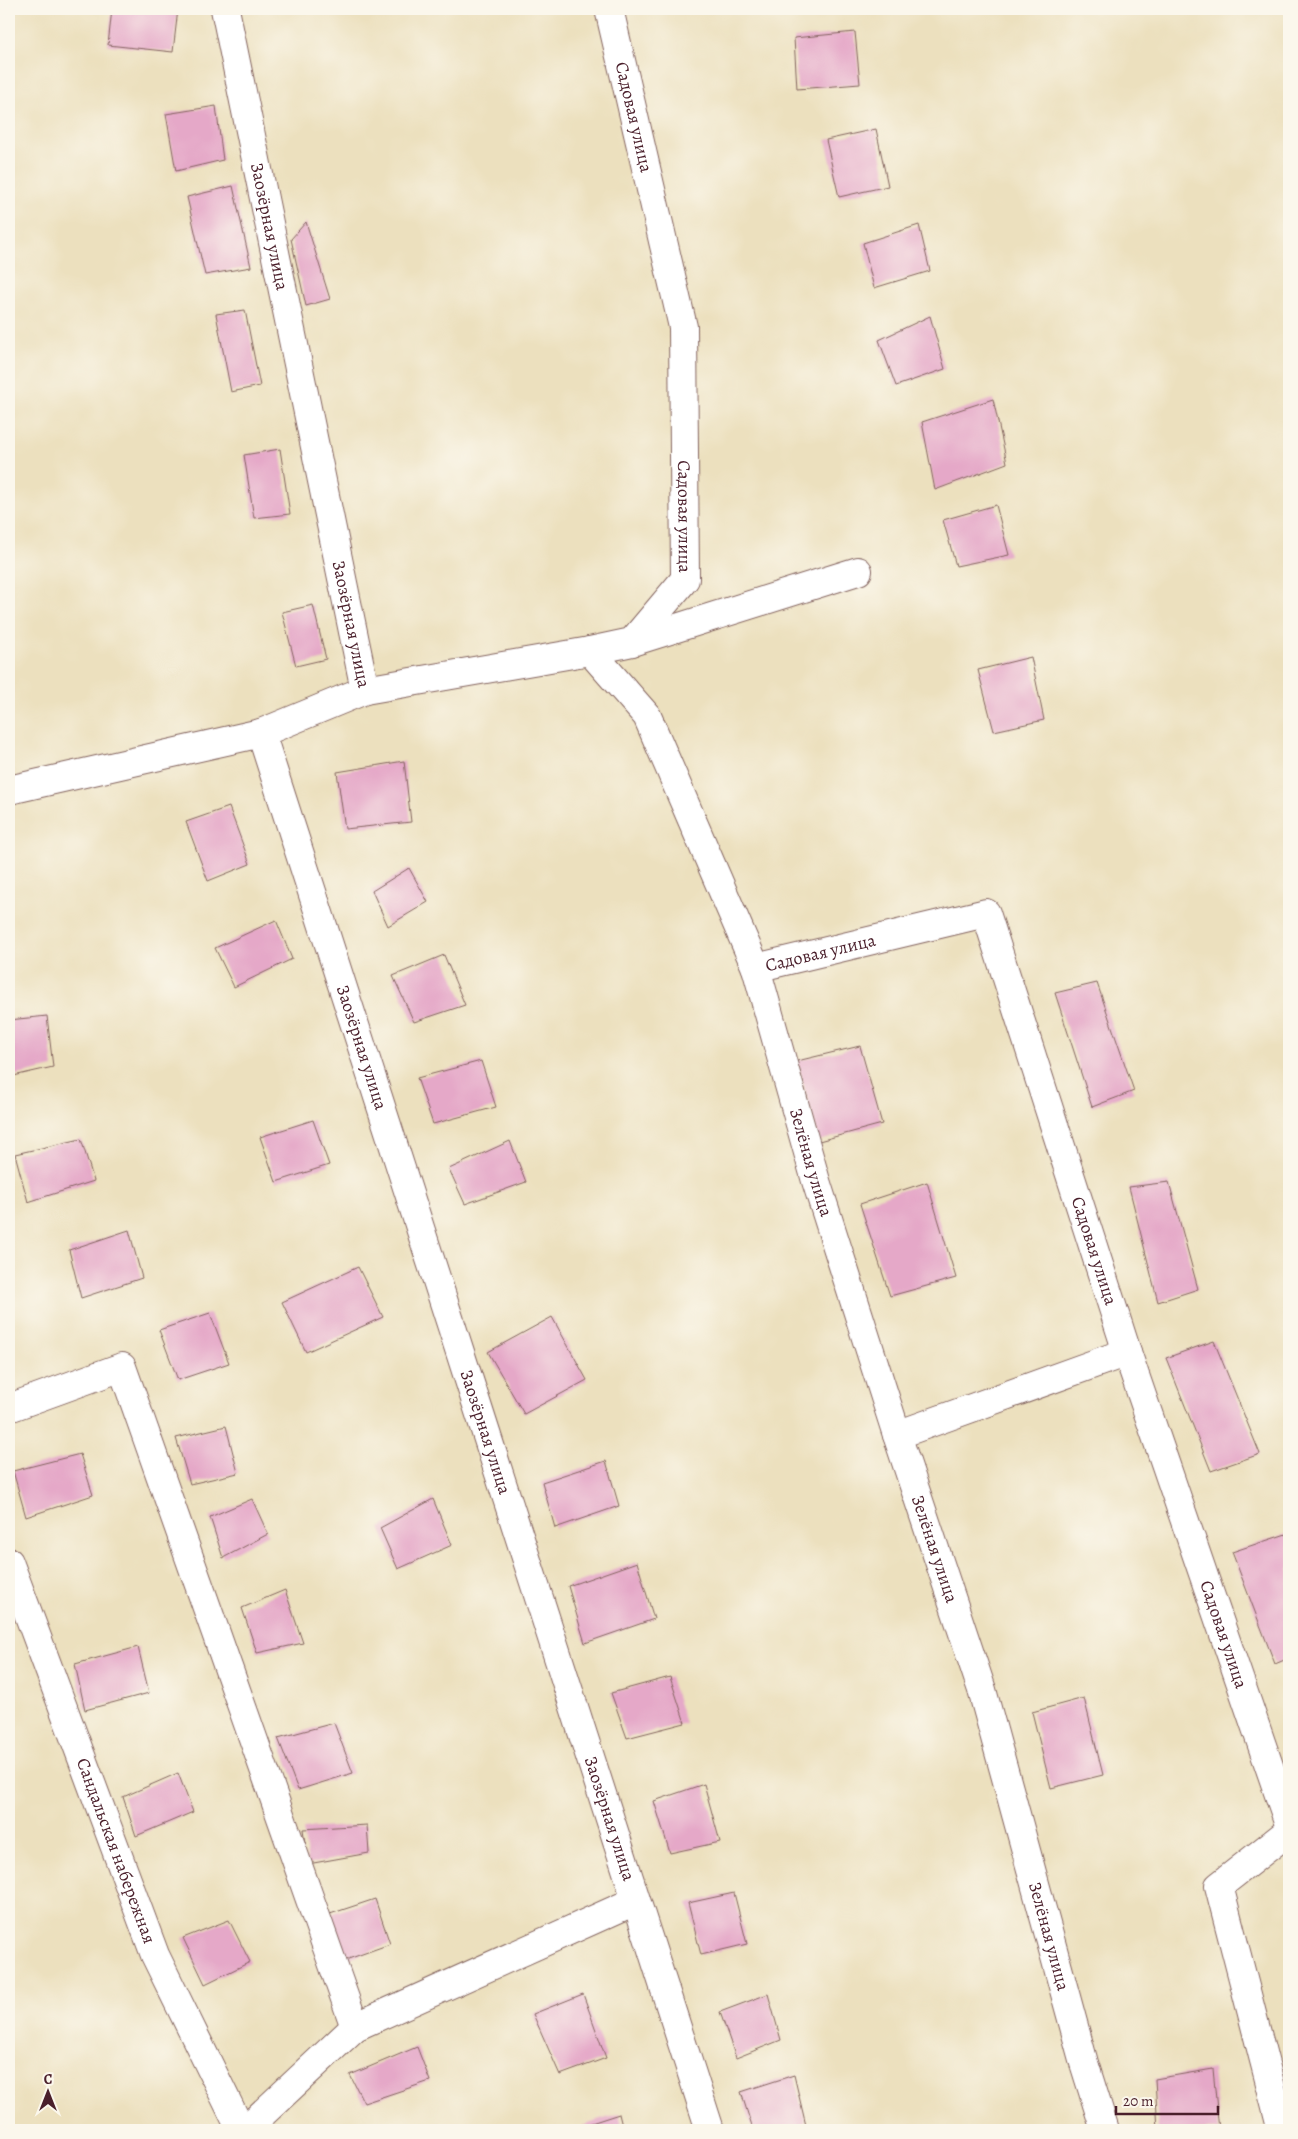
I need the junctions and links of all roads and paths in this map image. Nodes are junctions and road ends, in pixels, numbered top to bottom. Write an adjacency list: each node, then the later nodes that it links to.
1 (226, 9): 6 (street, Заозёрная улица)
2 (609, 9): 4 (street, Садовая улица)
3 (858, 570): 4 (street)
4 (632, 642): 5 (street)
5 (590, 651): 6 (street); 9 (street, Садовая улица)
6 (365, 690): 7 (street, Заозёрная улица)
7 (261, 733): 8 (street); 16 (street, Заозёрная улица)
8 (9, 790)
9 (756, 968): 10 (street, Садовая улица); 12 (street, Зелёная улица)
10 (1127, 1352): 12 (street); 14 (street, Садовая улица)
11 (9, 1408): 17 (street)
12 (897, 1435): 20 (street, Зелёная улица)
13 (9, 1562): 18 (street, Сандальская набережная)
14 (1289, 1824)
15 (1289, 1831): 21 (street)
16 (635, 1901): 17 (street); 19 (street, Заозёрная улица)
17 (355, 2027): 18 (street)
18 (243, 2130)
19 (710, 2130)
20 (1105, 2130)
21 (1282, 2130)

